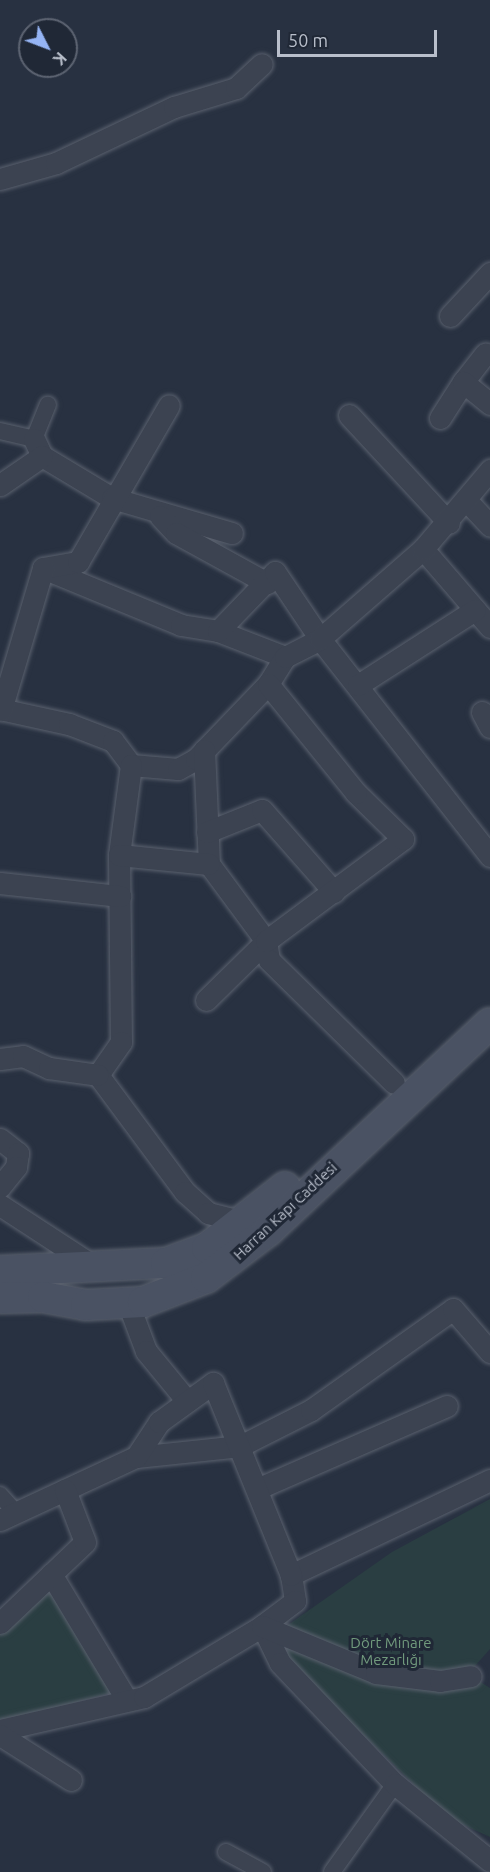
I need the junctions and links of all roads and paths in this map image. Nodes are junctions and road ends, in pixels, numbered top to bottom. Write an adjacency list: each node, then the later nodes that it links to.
1 (262, 64): 2 (street)
2 (0, 179)
3 (490, 273): 4 (street)
4 (450, 316)
5 (485, 354): 6 (street)
6 (463, 382): 7 (street); 11 (street)
7 (490, 404)
8 (48, 405): 13 (street)
9 (169, 405): 16 (street)
10 (349, 415): 19 (street)
11 (440, 418)
12 (0, 431): 13 (street)
13 (38, 448): 15 (street); 16 (street)
14 (490, 470): 17 (street)
15 (0, 485)
16 (112, 498): 18 (street); 23 (street)
17 (467, 501): 19 (street); 20 (street)
18 (159, 515): 21 (street); 24 (street)
19 (449, 523): 22 (street)
20 (490, 526)
21 (232, 533)
22 (423, 549): 25 (street); 28 (street)
23 (43, 568): 27 (street); 32 (street)
24 (267, 583): 27 (street); 28 (street)
25 (475, 610): 26 (street); 31 (street)
26 (490, 627)
27 (218, 631): 29 (street)
28 (320, 639): 29 (street); 31 (street)
29 (285, 657): 30 (street)
30 (268, 684): 33 (street); 40 (street)
31 (358, 685): 37 (street)
32 (1, 714): 34 (street)
33 (204, 750): 34 (street); 35 (street)
34 (131, 765): 36 (street)
35 (207, 832): 38 (street); 40 (street)
36 (119, 855): 38 (street); 41 (street)
37 (490, 856)
38 (209, 864): 42 (street)
39 (0, 883): 41 (street)
40 (334, 892): 42 (street)
41 (120, 896): 47 (street)
42 (266, 941): 43 (street); 48 (street)
43 (206, 1000)
44 (490, 1002): 48 (main road, Harran Kapı Caddesi)
45 (490, 1023): 56 (main road, Harran Kapı Caddesi)
46 (0, 1059): 47 (street)
47 (98, 1075): 52 (street)
48 (394, 1083): 52 (main road, Harran Kapı Caddesi)
49 (0, 1139): 50 (street)
50 (0, 1187)
51 (0, 1205): 53 (street)
52 (243, 1222): 53 (main road, Harran Kapı Caddesi)
53 (98, 1269): 54 (main road, Harran Kapı Caddesi)
54 (0, 1270)
55 (0, 1298): 56 (main road, Harran Kapı Caddesi)
56 (128, 1303): 58 (street)
57 (487, 1342): 60 (street)
58 (187, 1401): 60 (street); 61 (street)
59 (447, 1406): 63 (street)
60 (240, 1446): 61 (street); 63 (street)
61 (136, 1457): 64 (street)
62 (490, 1480): 68 (street)
63 (259, 1488): 68 (street)
64 (65, 1490): 66 (street); 67 (street)
65 (0, 1495): 66 (street)
66 (8, 1517)
67 (51, 1574): 69 (street); 72 (street)
68 (291, 1575): 70 (street)
69 (0, 1623)
70 (262, 1626): 71 (street); 72 (street); 76 (street)
71 (471, 1676)
72 (126, 1699): 73 (street)
73 (0, 1730)
74 (0, 1735): 75 (street)
75 (71, 1780)
76 (394, 1784): 78 (street); 80 (street)
77 (226, 1852): 79 (street)
78 (490, 1862)
79 (263, 1872)
80 (332, 1872)

